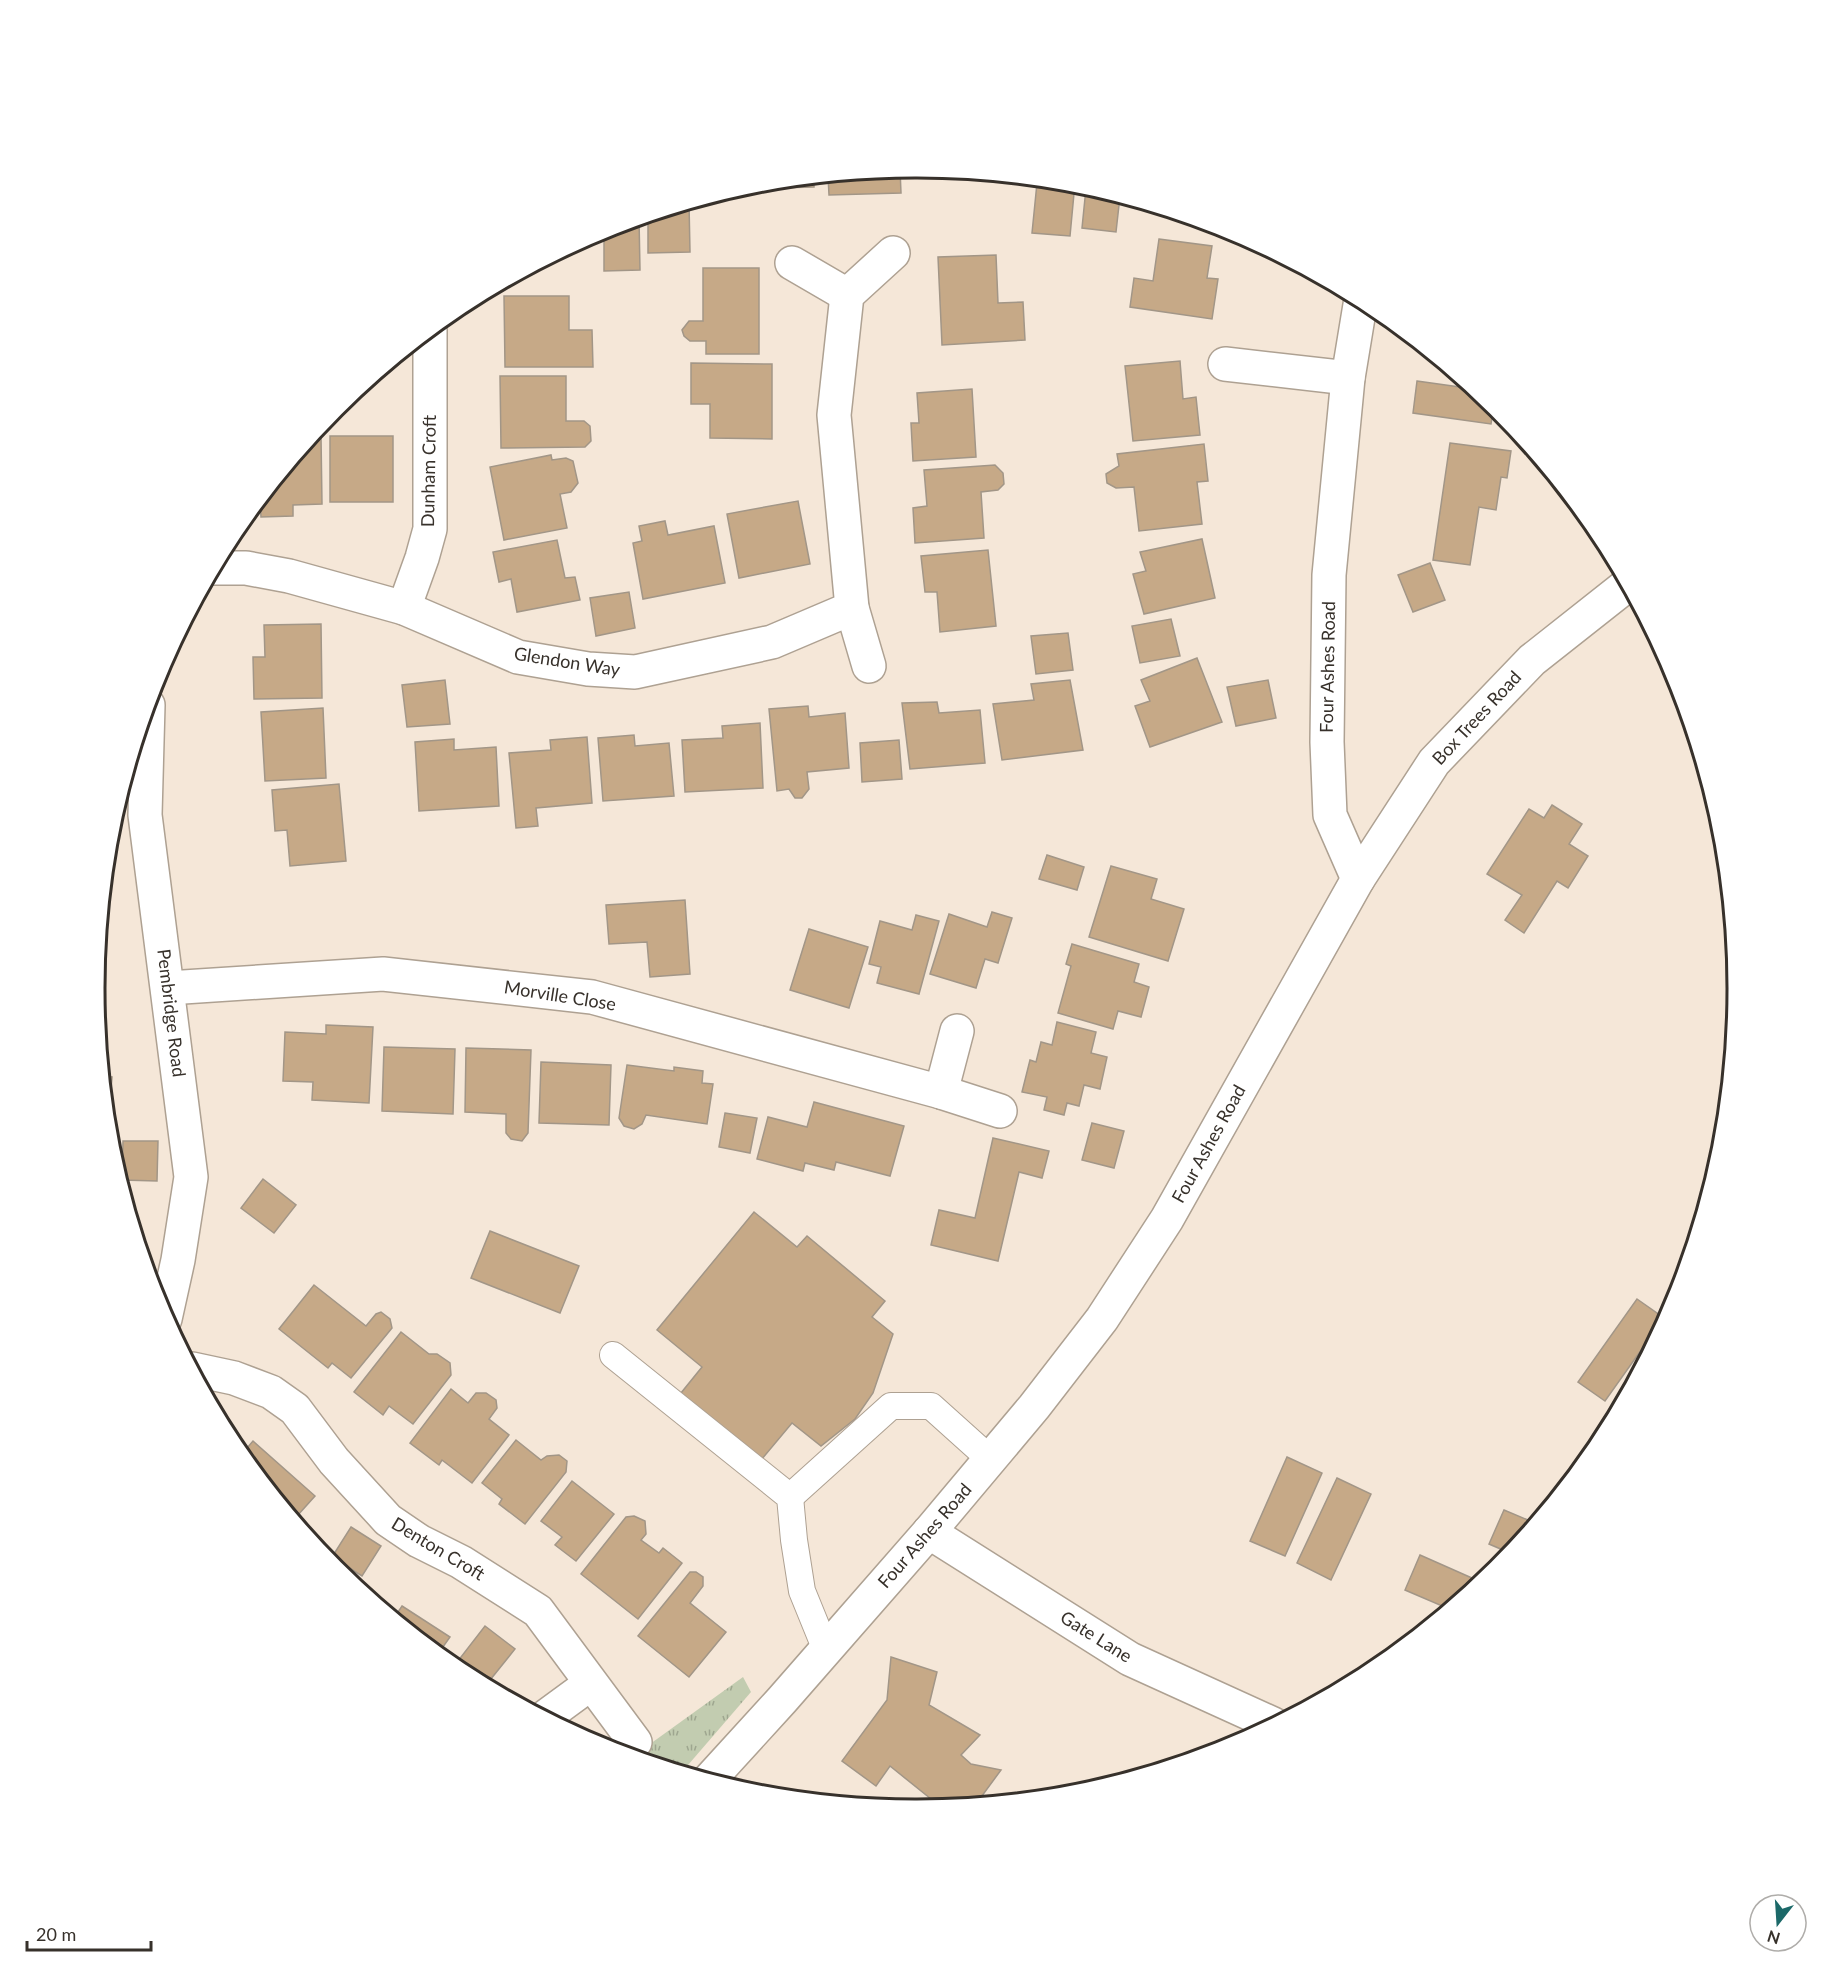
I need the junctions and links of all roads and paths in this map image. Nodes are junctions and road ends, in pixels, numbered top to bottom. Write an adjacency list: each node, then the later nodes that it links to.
1 (893, 253): 3 (street)
2 (792, 263): 3 (street)
3 (847, 295): 11 (street)
4 (1359, 309): 7 (street, Four Ashes Road)
5 (430, 339): 10 (street, Dunham Croft)
6 (1225, 364): 7 (street)
7 (1348, 378): 14 (street, Four Ashes Road)
8 (223, 568): 10 (street, Glendon Way)
9 (1621, 589): 14 (street, Box Trees Road)
10 (404, 608): 11 (street, Glendon Way)
11 (852, 608): 12 (street)
12 (869, 666)
13 (147, 730): 15 (street, Pembridge Road)
14 (1358, 879): 22 (street, Four Ashes Road)
15 (168, 988): 17 (street, Morville Close); 19 (street, Pembridge Road)
16 (957, 1031): 17 (street)
17 (941, 1092): 18 (street, Morville Close)
18 (1000, 1111)
19 (169, 1303)
20 (613, 1355): 23 (lane)
21 (202, 1371): 26 (street, Denton Croft)
22 (990, 1459): 23 (lane); 24 (street, Four Ashes Road)
23 (790, 1497): 25 (lane)
24 (929, 1532): 25 (street, Four Ashes Road); 28 (street, Gate Lane)
25 (826, 1650): 30 (street, Four Ashes Road)
26 (590, 1683): 27 (street); 29 (street, Denton Croft)
27 (551, 1713)
28 (1264, 1721)
29 (634, 1742)
30 (714, 1774)

